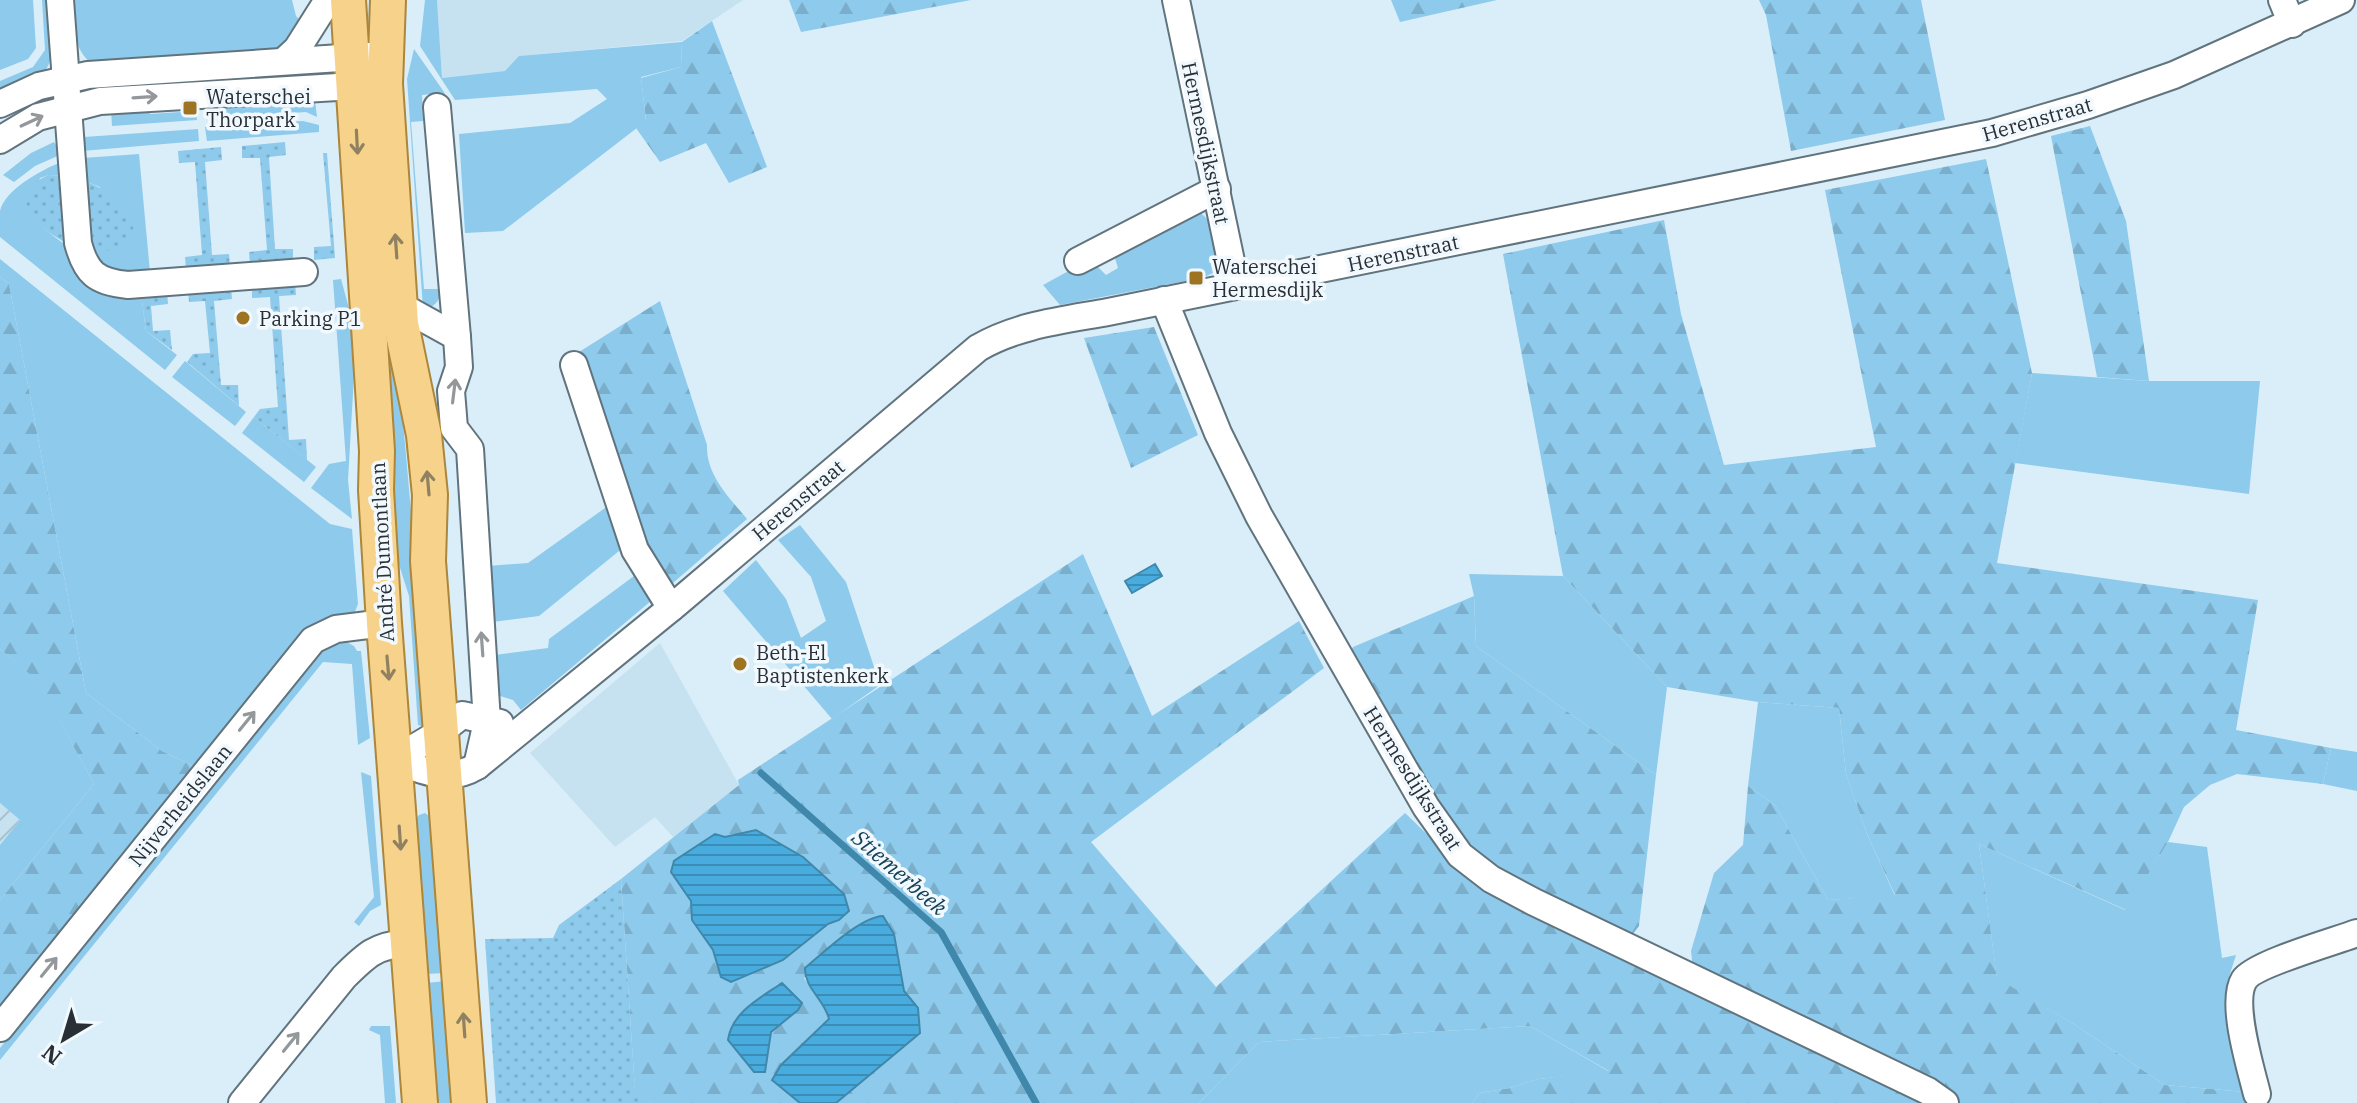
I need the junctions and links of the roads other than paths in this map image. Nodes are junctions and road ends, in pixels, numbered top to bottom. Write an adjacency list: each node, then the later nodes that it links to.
1 (60, 0): 10 (street)
2 (328, 0): 8 (street)
3 (348, 0): 9 (main road, André Dumontlaan)
4 (388, 0): 9 (main road, André Dumontlaan)
5 (1176, 0): 15 (street, Hermesdijkstraat)
6 (2341, 0): 7 (street, Herenstraat)
7 (2287, 12): 18 (street, Herenstraat)
8 (285, 60): 9 (street); 10 (street)
9 (369, 70): 13 (street, one-way to 9); 20 (main road, André Dumontlaan, one-way to 9); 24 (main road, André Dumontlaan, one-way to 24)
10 (64, 80): 11 (street); 13 (street)
11 (0, 104)
12 (437, 107): 21 (street)
13 (68, 108): 14 (street, one-way to 13); 17 (street)
14 (0, 140)
15 (1217, 189): 16 (street); 18 (street, Hermesdijkstraat)
16 (1078, 261)
17 (304, 272)
18 (1236, 285): 19 (street, Herenstraat)
19 (1164, 300): 23 (street, Herenstraat); 38 (street, Hermesdijkstraat)
20 (401, 306): 21 (street); 27 (main road, André Dumontlaan, one-way to 20)
21 (457, 337): 25 (street, one-way to 21)
22 (574, 365): 23 (street)
23 (671, 608): 26 (street, Herenstraat)
24 (384, 623): 28 (main road, André Dumontlaan, one-way to 28); 33 (street, Nijverheidslaan, one-way to 24)
25 (487, 722): 26 (street); 27 (street); 29 (street)
26 (529, 725): 29 (street, Herenstraat)
27 (439, 733): 28 (street); 30 (main road, André Dumontlaan)
28 (394, 760): 30 (street); 32 (main road, André Dumontlaan, one-way to 32)
29 (477, 766): 30 (street, Herenstraat)
30 (443, 777): 37 (main road, André Dumontlaan, one-way to 30)
31 (2357, 933): 34 (street)
32 (408, 943): 35 (street, one-way to 32); 36 (main road, André Dumontlaan)
33 (0, 1028)
34 (2257, 1094)
35 (242, 1103)
36 (420, 1103)
37 (469, 1103)
38 (1945, 1103)

